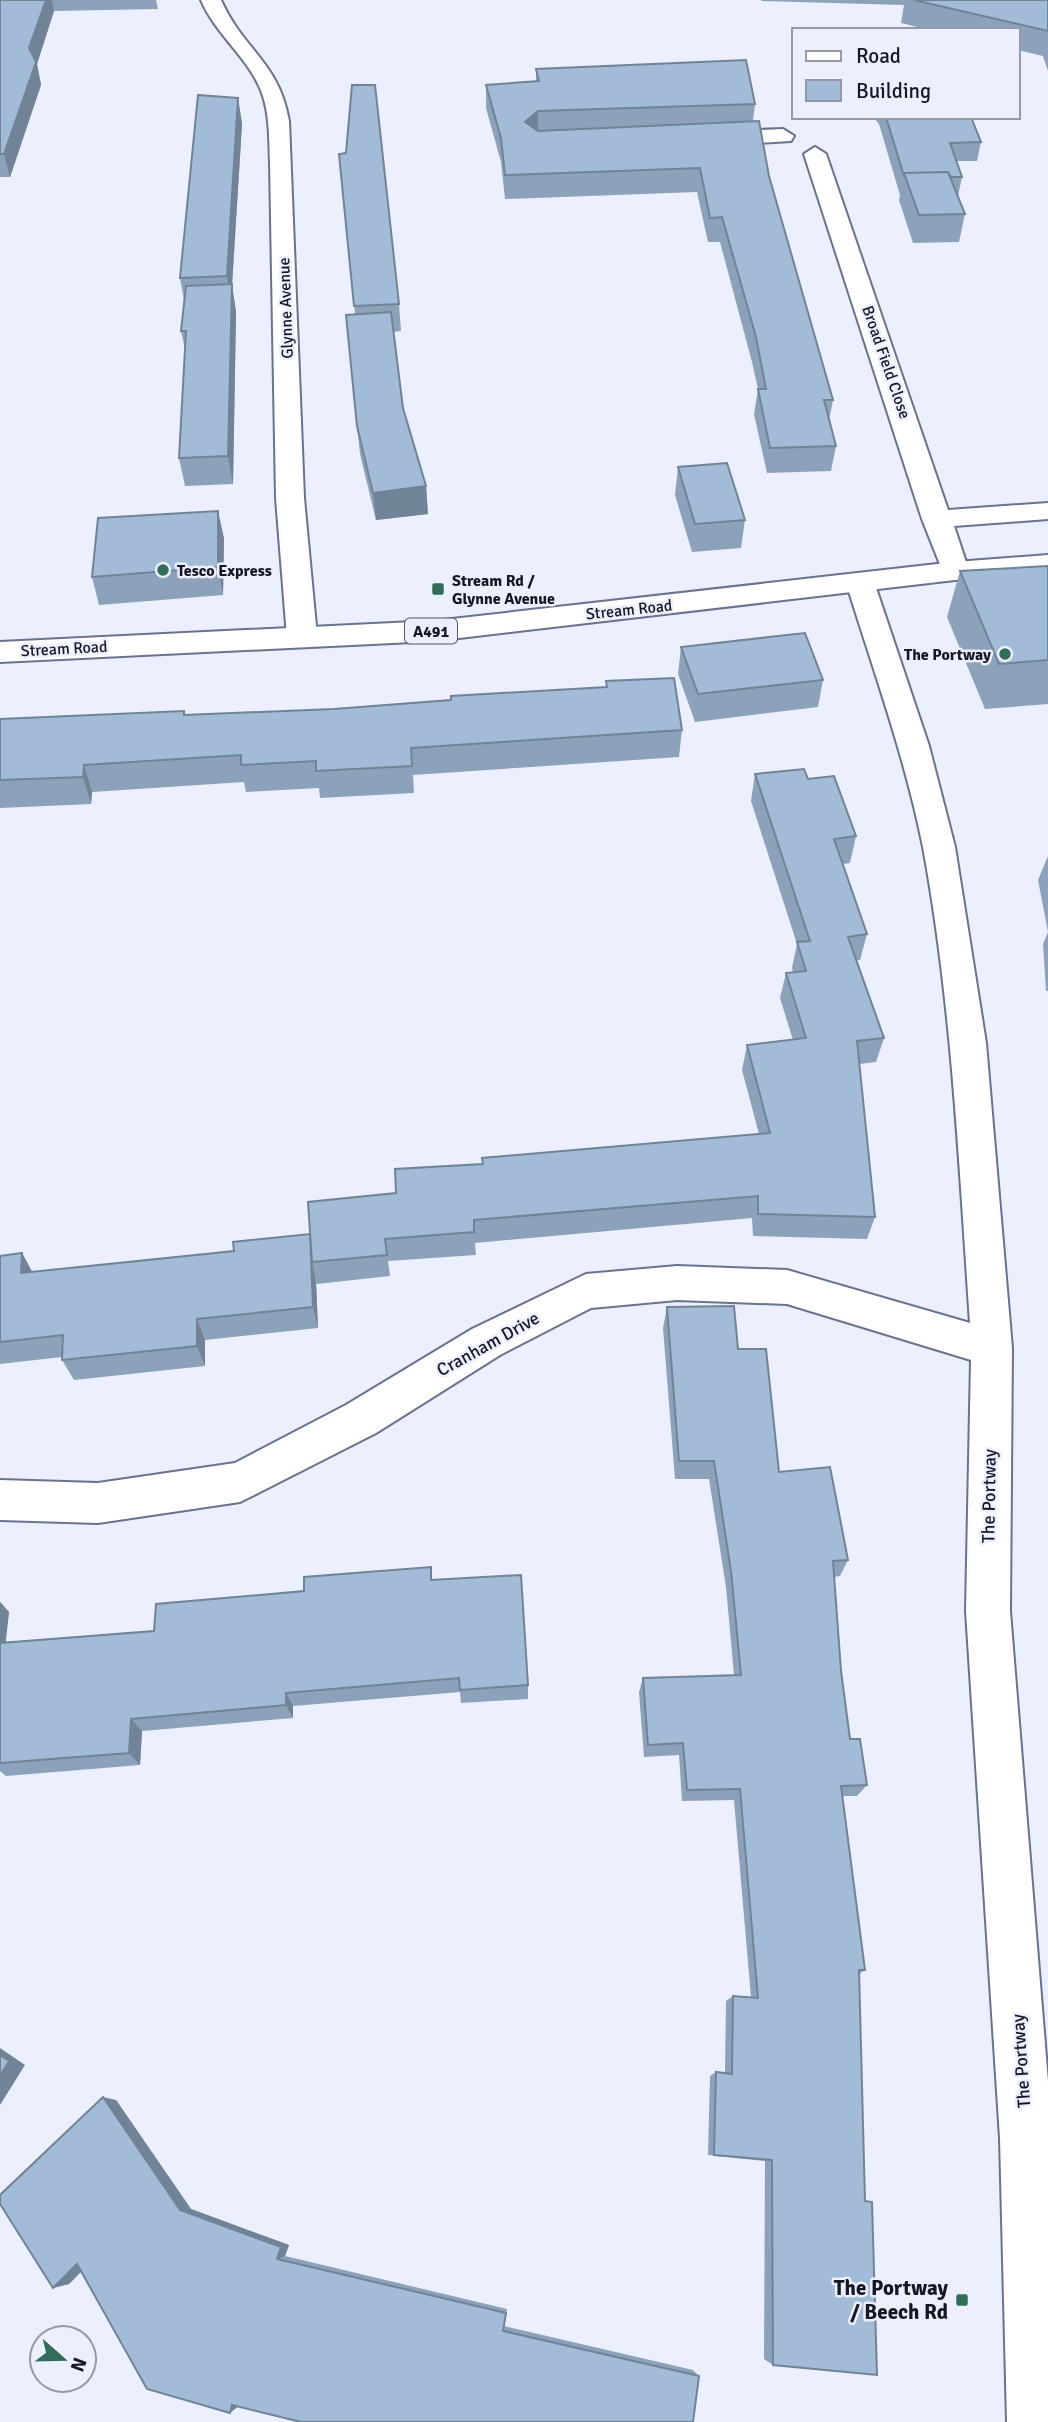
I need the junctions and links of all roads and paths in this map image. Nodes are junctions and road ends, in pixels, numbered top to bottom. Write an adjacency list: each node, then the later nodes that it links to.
1 (211, 0): 8 (main road, Glynne Avenue)
2 (688, 139): 4 (main road, Broad Field Close)
3 (1048, 511): 4 (main road)
4 (936, 519): 6 (main road, Broad Field Close)
5 (1048, 564): 6 (main road, Stream Road / A491)
6 (955, 571): 7 (main road, Stream Road / A491)
7 (860, 582): 8 (main road, Stream Road / A491); 10 (main road, The Portway)
8 (302, 637): 9 (main road, Stream Road / A491)
9 (0, 652)
10 (992, 1348): 11 (main road, Cranham Drive); 12 (main road, The Portway)
11 (0, 1500)
12 (1039, 2413)

